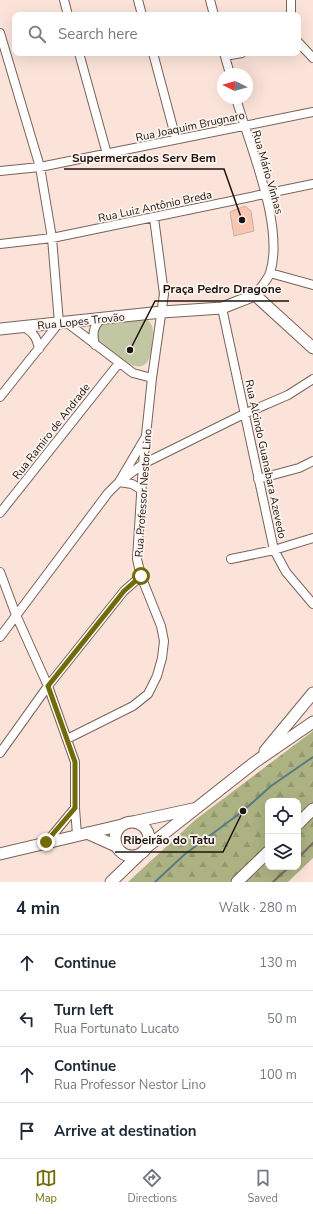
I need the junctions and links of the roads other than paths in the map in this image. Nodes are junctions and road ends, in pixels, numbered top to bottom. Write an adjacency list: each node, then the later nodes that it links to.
1 (64, 0): 5 (street)
2 (138, 0): 6 (street)
3 (210, 0): 7 (street)
4 (291, 0): 8 (street)
5 (67, 12)
6 (141, 12)
7 (213, 12)
8 (291, 12)
9 (0, 33): 21 (street)
10 (301, 45): 14 (street)
11 (80, 56): 20 (street)
12 (154, 56): 19 (street)
13 (225, 56): 15 (street)
14 (313, 58)
15 (228, 68)
16 (238, 104): 18 (street, Rua Mário Vinhas)
17 (313, 112): 18 (street, Rua Joaquim Brugnaro)
18 (244, 126): 19 (street, Rua Joaquim Brugnaro); 24 (street, Rua Mário Vinhas)
19 (176, 140): 20 (street, Rua Joaquim Brugnaro)
20 (107, 154): 21 (street, Rua Joaquim Brugnaro)
21 (40, 167): 22 (street, Rua Joaquim Brugnaro); 26 (street)
22 (0, 171)
23 (313, 184): 24 (street, Rua Luiz Antônio Breda)
24 (265, 194): 25 (street, Rua Luiz Antônio Breda); 28 (street, Rua Mário Vinhas)
25 (154, 218): 26 (street, Rua Luiz Antônio Breda); 32 (street, Rua Professor Nestor Lino)
26 (52, 238): 27 (street, Rua Luiz Antônio Breda); 34 (street)
27 (0, 244)
28 (270, 273): 29 (street); 30 (street, Rua Mário Vinhas)
29 (313, 285)
30 (255, 295): 31 (main road, Rua Lopes Trovão); 38 (main road)
31 (222, 308): 32 (main road, Rua Lopes Trovão); 44 (street, Rua Alcindo Guanabara Azevedo)
32 (162, 312): 33 (main road, Rua Lopes Trovão); 41 (street, Rua Professor Nestor Lino)
33 (102, 318): 34 (main road, Rua Lopes Trovão); 37 (street)
34 (63, 323): 35 (main road, Rua Lopes Trovão); 37 (street); 39 (street)
35 (24, 327): 36 (main road, Rua Lopes Trovão); 39 (street)
36 (0, 329)
37 (96, 345): 40 (street)
38 (313, 348)
39 (39, 349): 43 (street)
40 (119, 363): 41 (street); 51 (street, Rua Ramiro de Andrade)
41 (152, 378): 45 (street, Rua Professor Nestor Lino)
42 (313, 379): 44 (street)
43 (0, 397)
44 (244, 414): 47 (street); 48 (street, Rua Alcindo Guanabara Azevedo)
45 (146, 436): 47 (street, Rua Professor Nestor Lino); 49 (street)
46 (313, 461): 48 (street)
47 (143, 464): 49 (street); 50 (street, Rua Professor Nestor Lino)
48 (258, 479): 53 (street, Rua Alcindo Guanabara Azevedo)
49 (119, 482): 50 (street); 58 (street)
50 (142, 490): 56 (street, Rua Professor Nestor Lino)
51 (1, 512)
52 (313, 538): 53 (street)
53 (274, 550): 54 (street); 57 (street, Rua Alcindo Guanabara Azevedo)
54 (231, 559)
55 (0, 572): 58 (street)
56 (141, 576): 60 (street); 63 (street, Rua Professor Nestor Lino)
57 (313, 604)
58 (16, 615): 59 (street); 60 (street)
59 (0, 636)
60 (48, 686): 63 (street); 64 (street)
61 (313, 693): 65 (main road)
62 (313, 722): 65 (main road)
63 (67, 739): 66 (street)
64 (0, 753)
65 (255, 762): 67 (main road)
66 (75, 808): 72 (street); 73 (street)
67 (195, 808): 70 (main road); 74 (main road)
68 (313, 810): 69 (main road)
69 (301, 821)
70 (133, 822): 71 (main road); 74 (main road)
71 (122, 825): 72 (main road); 75 (main road)
72 (82, 834): 73 (main road); 75 (main road)
73 (46, 842): 76 (main road)
74 (148, 847): 77 (main road)
75 (119, 850): 77 (main road); 79 (main road)
76 (0, 854)
77 (139, 855): 79 (main road)
78 (265, 855): 80 (main road)
79 (113, 880)
80 (236, 882)

